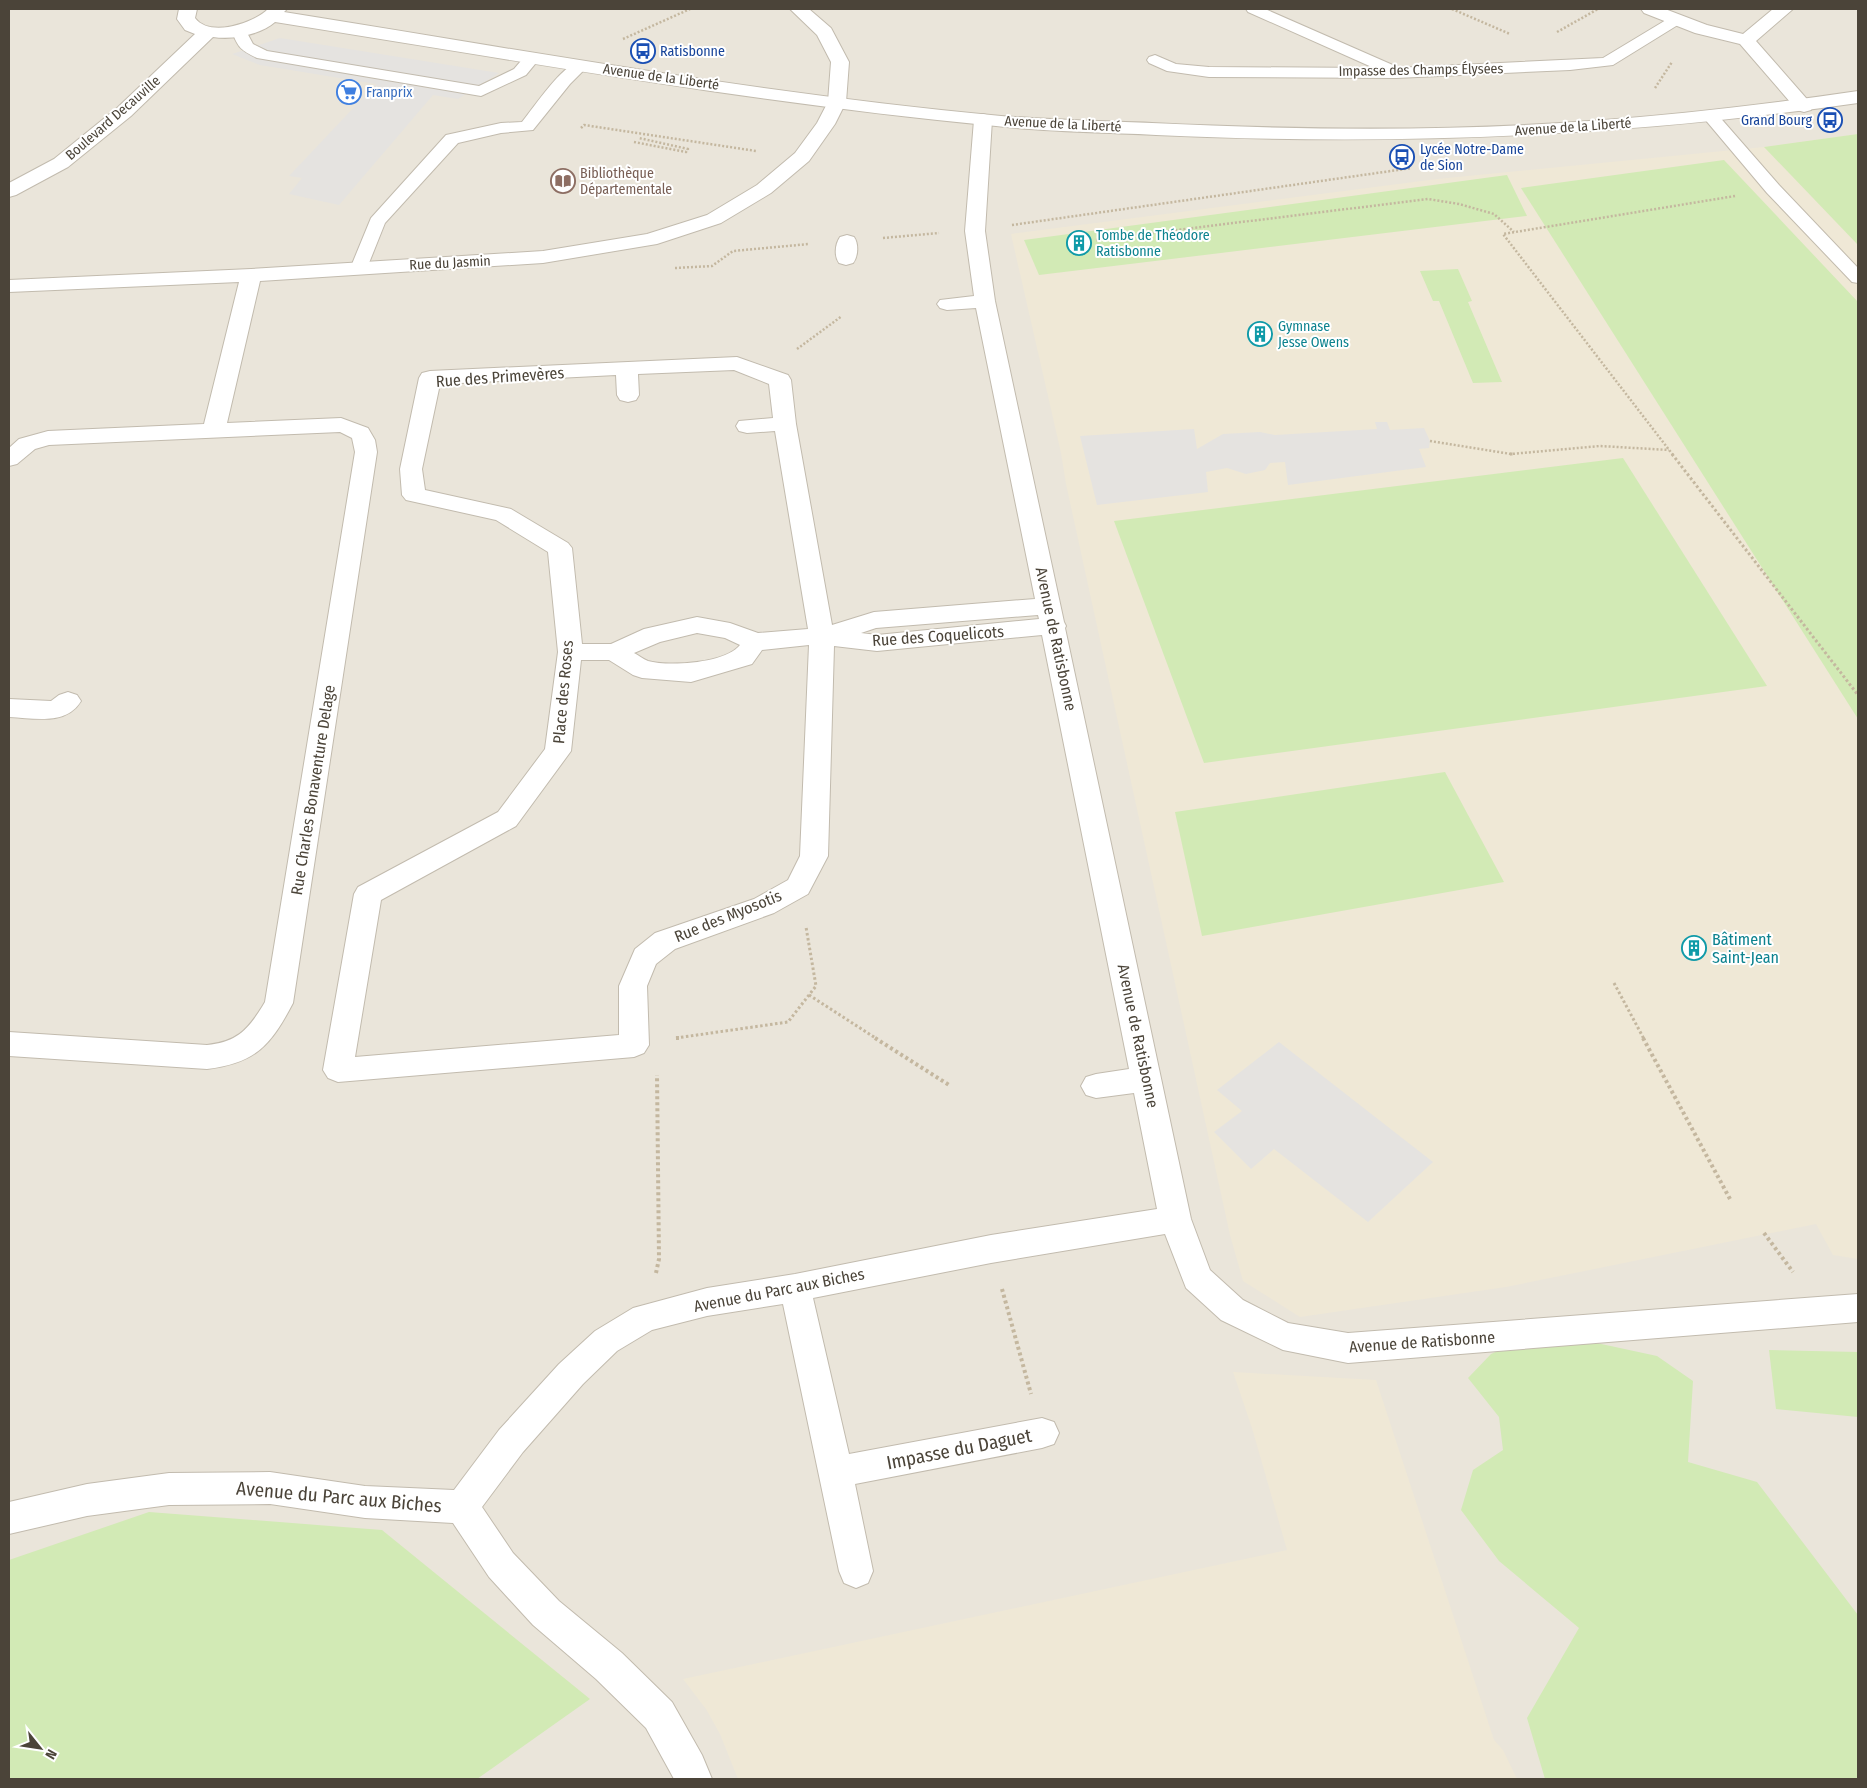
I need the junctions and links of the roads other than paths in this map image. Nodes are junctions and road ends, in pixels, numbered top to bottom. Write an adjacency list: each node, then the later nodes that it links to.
1 (188, 9): 8 (street)
2 (799, 9): 16 (street)
3 (1254, 9): 14 (lane)
4 (1650, 9): 7 (street)
5 (1784, 9): 10 (street)
6 (276, 13): 9 (street); 11 (street, Avenue de la Liberté)
7 (1676, 20): 10 (street); 14 (lane, Impasse des Champs Élysées)
8 (208, 32): 9 (street); 20 (street, Boulevard Decauville)
9 (240, 32): 11 (lane)
10 (1746, 40): 17 (street)
11 (532, 58): 13 (street, Avenue de la Liberté)
12 (1156, 60): 14 (lane, Impasse des Champs Élysées)
13 (574, 65): 16 (street, Avenue de la Liberté); 21 (lane)
14 (1396, 73)
15 (1858, 97): 17 (street, Avenue de la Liberté)
16 (837, 102): 19 (street, Avenue de la Liberté); 21 (street, Rue du Jasmin)
17 (1804, 106): 18 (street, Avenue de la Liberté)
18 (1712, 117): 19 (street, Avenue de la Liberté); 23 (lane)
19 (983, 120): 25 (street, Avenue de Ratisbonne)
20 (9, 191)
21 (359, 269): 22 (street, Rue du Jasmin)
22 (251, 275): 24 (street, Rue du Jasmin); 31 (street)
23 (1858, 278)
24 (9, 286)
25 (986, 301): 26 (street); 34 (street, Avenue de Ratisbonne)
26 (947, 304)
27 (627, 370): 28 (street); 29 (street, Rue des Primevères); 33 (street, Rue des Primevères)
28 (628, 395)
29 (785, 424): 30 (street); 35 (street, Rue des Primevères)
30 (747, 426)
31 (214, 430): 32 (street, Rue Charles Bonaventure Delage); 41 (street, Rue Charles Bonaventure Delage)
32 (9, 458)
33 (414, 495): 37 (street, Place des Roses)
34 (1051, 616): 35 (street, Rue des Coquelicots); 43 (street, Avenue de Ratisbonne)
35 (822, 636): 36 (street, Rue des Coquelicots); 42 (street, Rue des Myosotis)
36 (755, 642): 38 (street, Rue des Coquelicots); 38 (street)
37 (570, 652): 38 (street, Rue des Coquelicots); 42 (street, Place des Roses)
38 (614, 652)
39 (68, 701): 40 (street)
40 (9, 708)
41 (9, 1044)
42 (634, 1045)
43 (1147, 1079): 44 (street); 45 (street, Avenue de Ratisbonne)
44 (1096, 1086)
45 (1175, 1219): 46 (street, Avenue du Parc aux Biches); 47 (street, Avenue de Ratisbonne)
46 (795, 1288): 49 (street); 50 (street, Avenue du Parc aux Biches)
47 (1858, 1308)
48 (1042, 1433): 49 (street, Impasse du Daguet)
49 (836, 1472): 52 (street)
50 (462, 1507): 51 (street, Avenue du Parc aux Biches); 53 (street, Avenue du Parc aux Biches)
51 (9, 1518)
52 (856, 1571)
53 (693, 1779)

